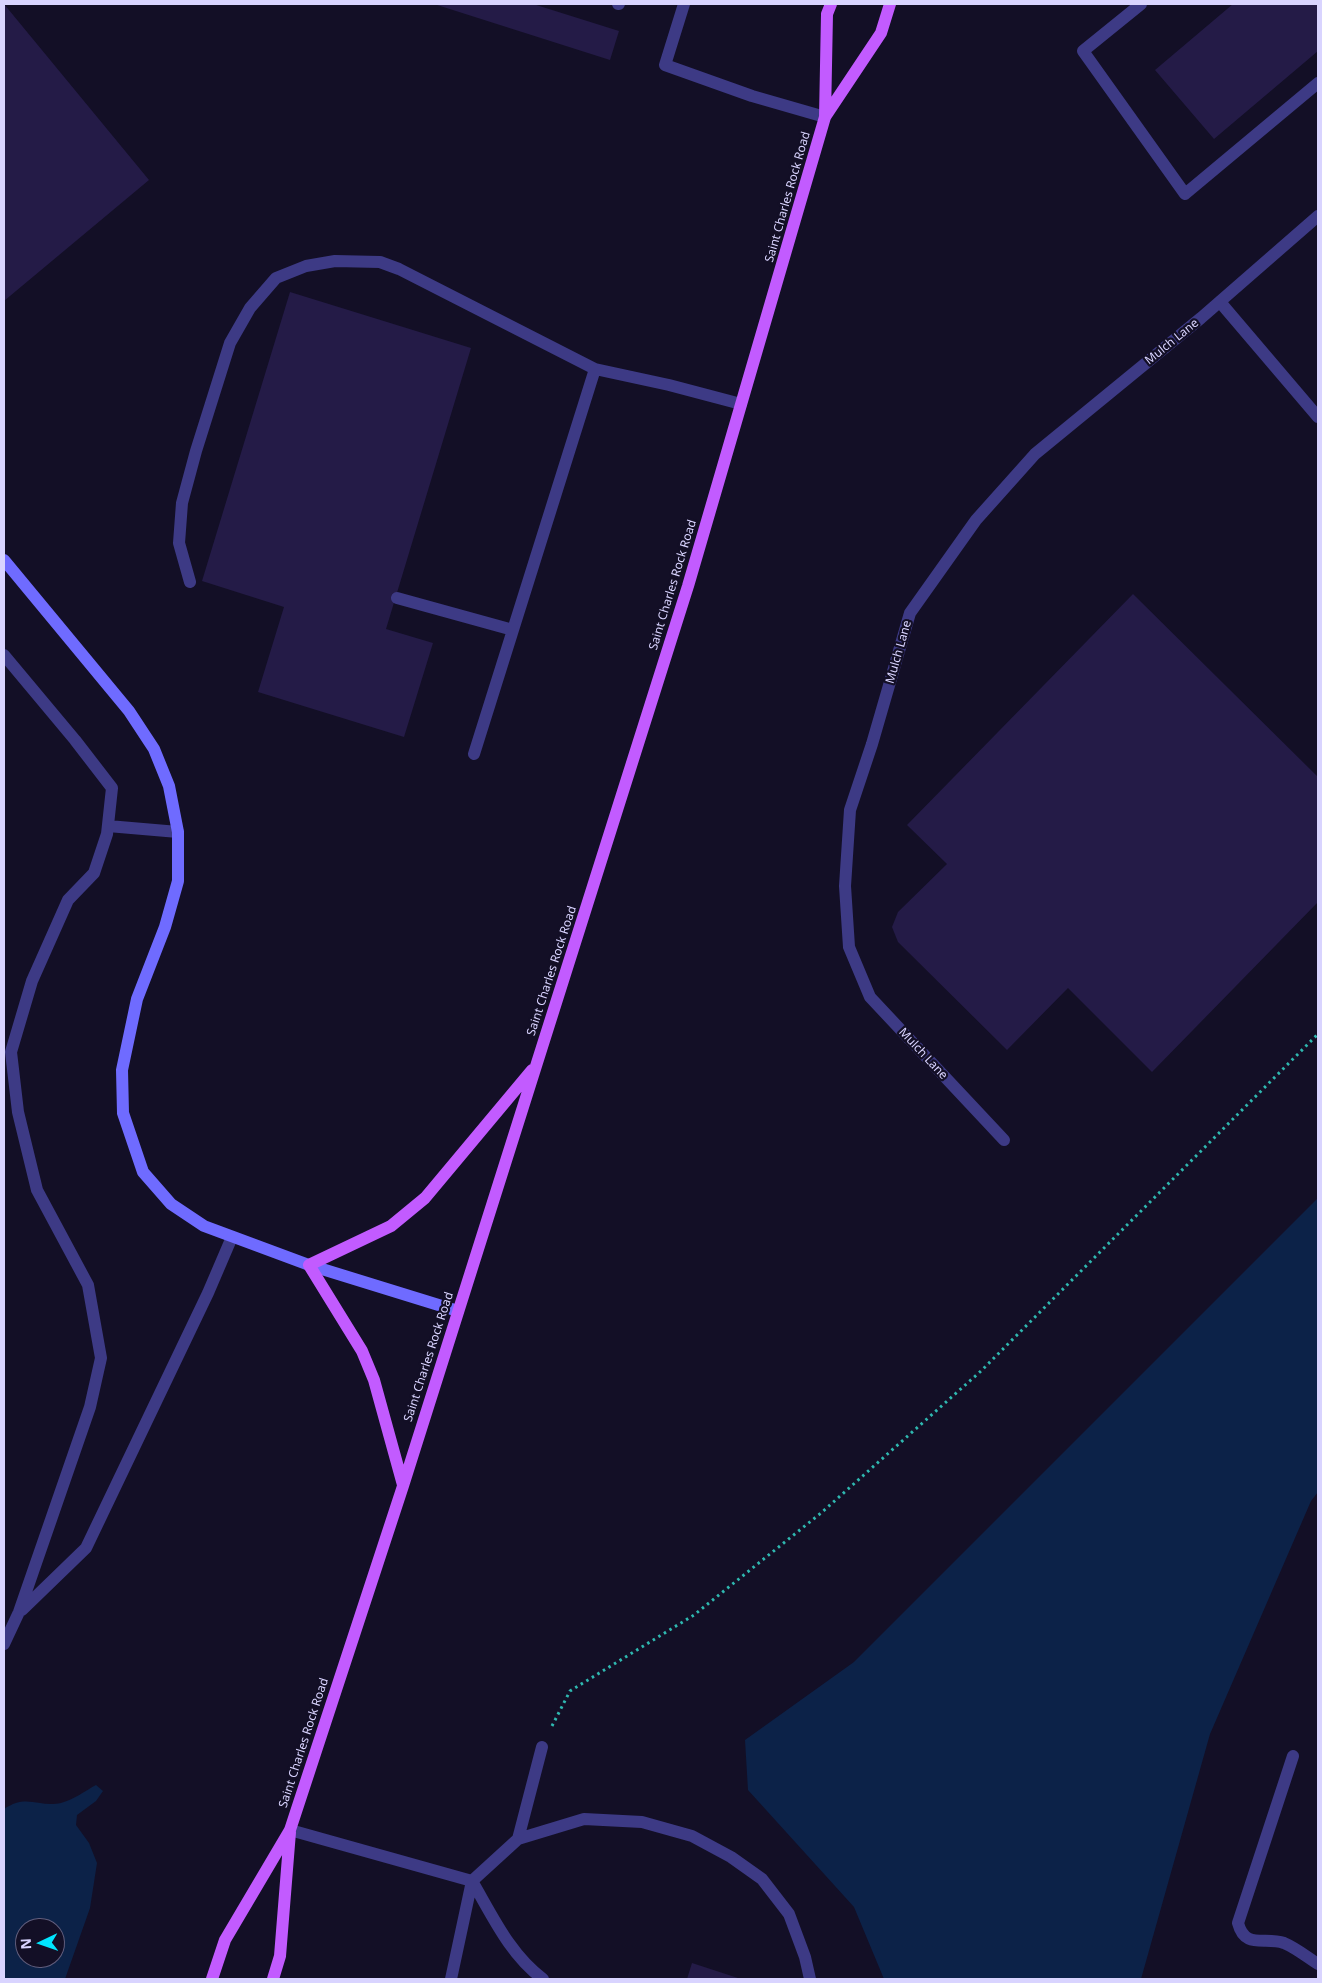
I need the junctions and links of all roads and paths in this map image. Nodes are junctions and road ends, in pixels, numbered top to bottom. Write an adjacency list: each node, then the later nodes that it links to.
1 (684, 4): 6 (lane)
2 (831, 4): 6 (main road, Saint Charles Rock Road)
3 (890, 4): 6 (main road, Saint Charles Rock Road)
4 (1141, 4): 5 (lane)
5 (1318, 83)
6 (825, 117): 10 (main road, Saint Charles Rock Road)
7 (1318, 216): 8 (lane, Mulch Lane)
8 (1220, 302): 11 (lane); 22 (lane, Mulch Lane)
9 (595, 369): 10 (lane); 13 (lane); 15 (lane)
10 (741, 404): 21 (main road, Saint Charles Rock Road)
11 (1318, 417)
12 (4, 560): 19 (street)
13 (190, 582)
14 (398, 598): 15 (lane)
15 (513, 630): 17 (lane)
16 (4, 655): 18 (lane)
17 (474, 754)
18 (108, 826): 19 (lane); 27 (lane)
19 (178, 832): 23 (street)
20 (1318, 1034): 29 (path)
21 (536, 1065): 24 (main road); 25 (main road, Saint Charles Rock Road)
22 (1004, 1140)
23 (232, 1237): 24 (street); 27 (lane)
24 (309, 1265): 25 (street); 26 (main road)
25 (458, 1311): 26 (main road, Saint Charles Rock Road)
26 (403, 1486): 31 (main road, Saint Charles Rock Road)
27 (19, 1612): 28 (lane)
28 (4, 1644)
29 (542, 1747): 32 (lane)
30 (1294, 1756): 34 (lane)
31 (290, 1830): 33 (lane); 35 (main road, Saint Charles Rock Road); 36 (main road, Saint Charles Rock Road)
32 (518, 1839): 33 (lane); 39 (lane)
33 (472, 1881): 37 (lane); 38 (lane)
34 (1318, 1964)
35 (212, 1979)
36 (273, 1979)
37 (451, 1979)
38 (542, 1979)
39 (810, 1979)

